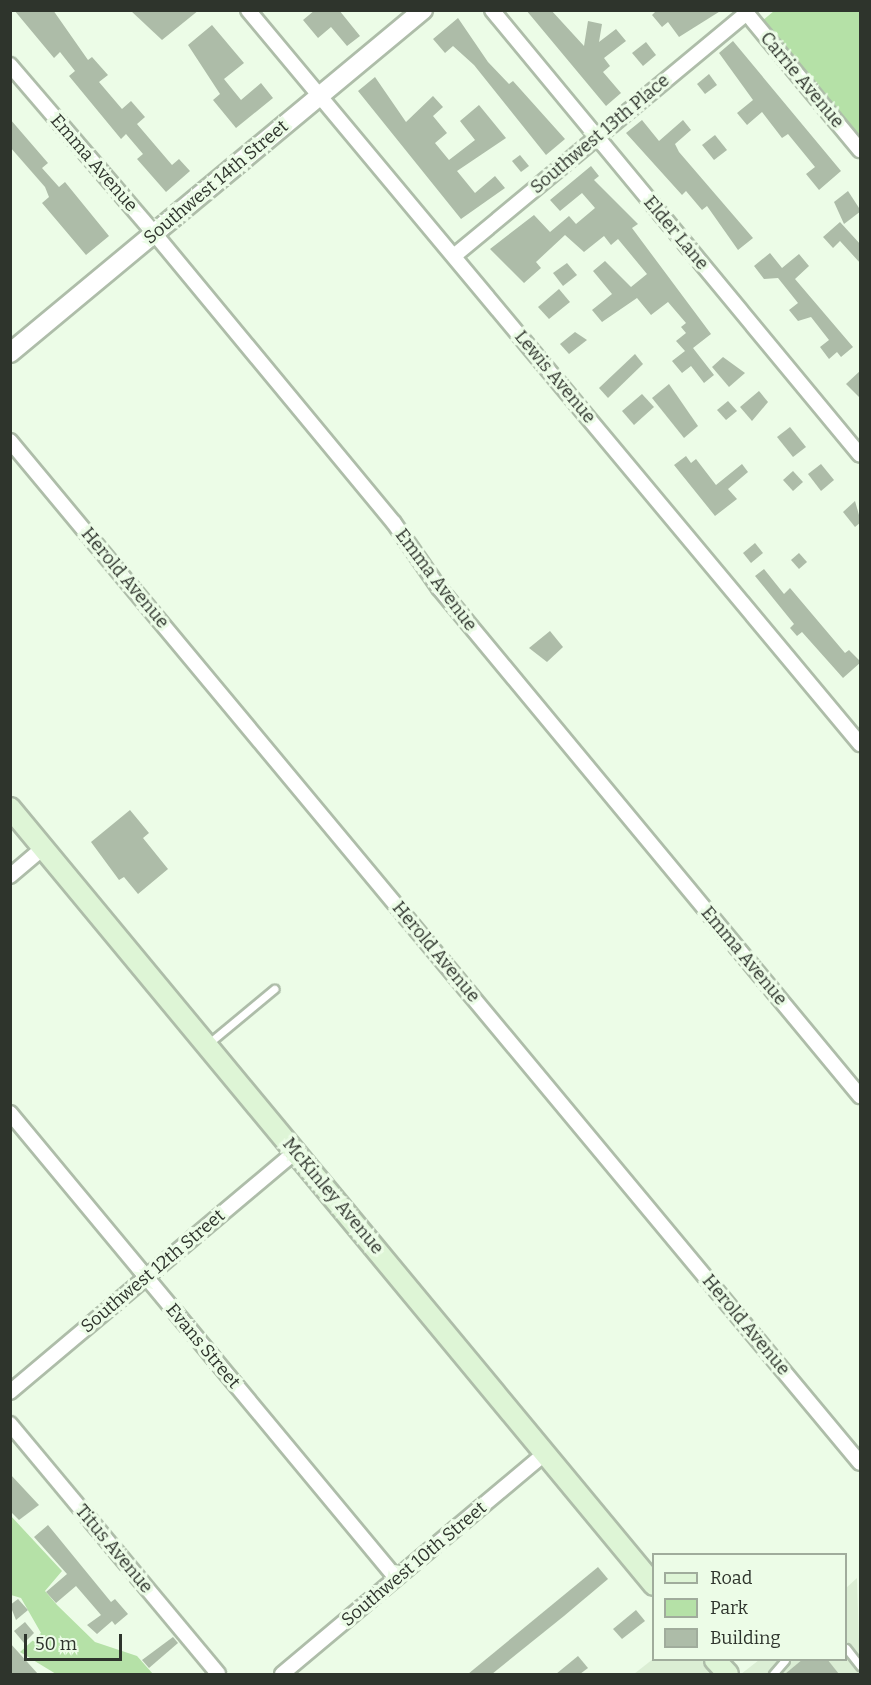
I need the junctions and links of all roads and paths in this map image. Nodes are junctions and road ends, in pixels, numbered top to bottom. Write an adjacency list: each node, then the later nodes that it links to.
1 (248, 10): 6 (street, Lewis Avenue)
2 (423, 10): 6 (street, Southwest 14th Street)
3 (492, 10): 7 (street, Elder Lane)
4 (745, 12): 7 (street, Southwest 13th Place); 8 (street, Carrie Avenue)
5 (10, 65): 9 (street, Emma Avenue)
6 (320, 96): 9 (street, Southwest 14th Street); 10 (street, Lewis Avenue)
7 (596, 137): 10 (street, Southwest 13th Place); 13 (street, Elder Lane)
8 (861, 150)
9 (154, 233): 11 (street, Southwest 14th Street); 20 (street, Emma Avenue)
10 (454, 256): 14 (street, Lewis Avenue)
11 (10, 353)
12 (10, 441): 27 (street, Herold Avenue)
13 (861, 455)
14 (861, 744)
15 (10, 808): 16 (main road, McKinley Avenue)
16 (44, 848): 17 (street); 19 (main road, McKinley Avenue)
17 (10, 876)
18 (274, 989): 19 (lane)
19 (207, 1044): 22 (main road, McKinley Avenue)
20 (861, 1096)
21 (10, 1113): 23 (street, Evans Street)
22 (296, 1151): 23 (street, Southwest 12th Street); 26 (main road, McKinley Avenue)
23 (146, 1277): 24 (street, Southwest 12th Street); 28 (street, Evans Street)
24 (10, 1392)
25 (10, 1424): 34 (street, Titus Avenue)
26 (545, 1453): 28 (street, Southwest 10th Street); 29 (main road, McKinley Avenue)
27 (861, 1463)
28 (396, 1578): 35 (street, Southwest 10th Street)
29 (652, 1583)
30 (847, 1649): 33 (lane)
31 (717, 1661): 36 (main road)
32 (783, 1661): 37 (lane)
33 (861, 1666)
34 (218, 1674)
35 (282, 1674)
36 (728, 1674)
37 (773, 1674)

